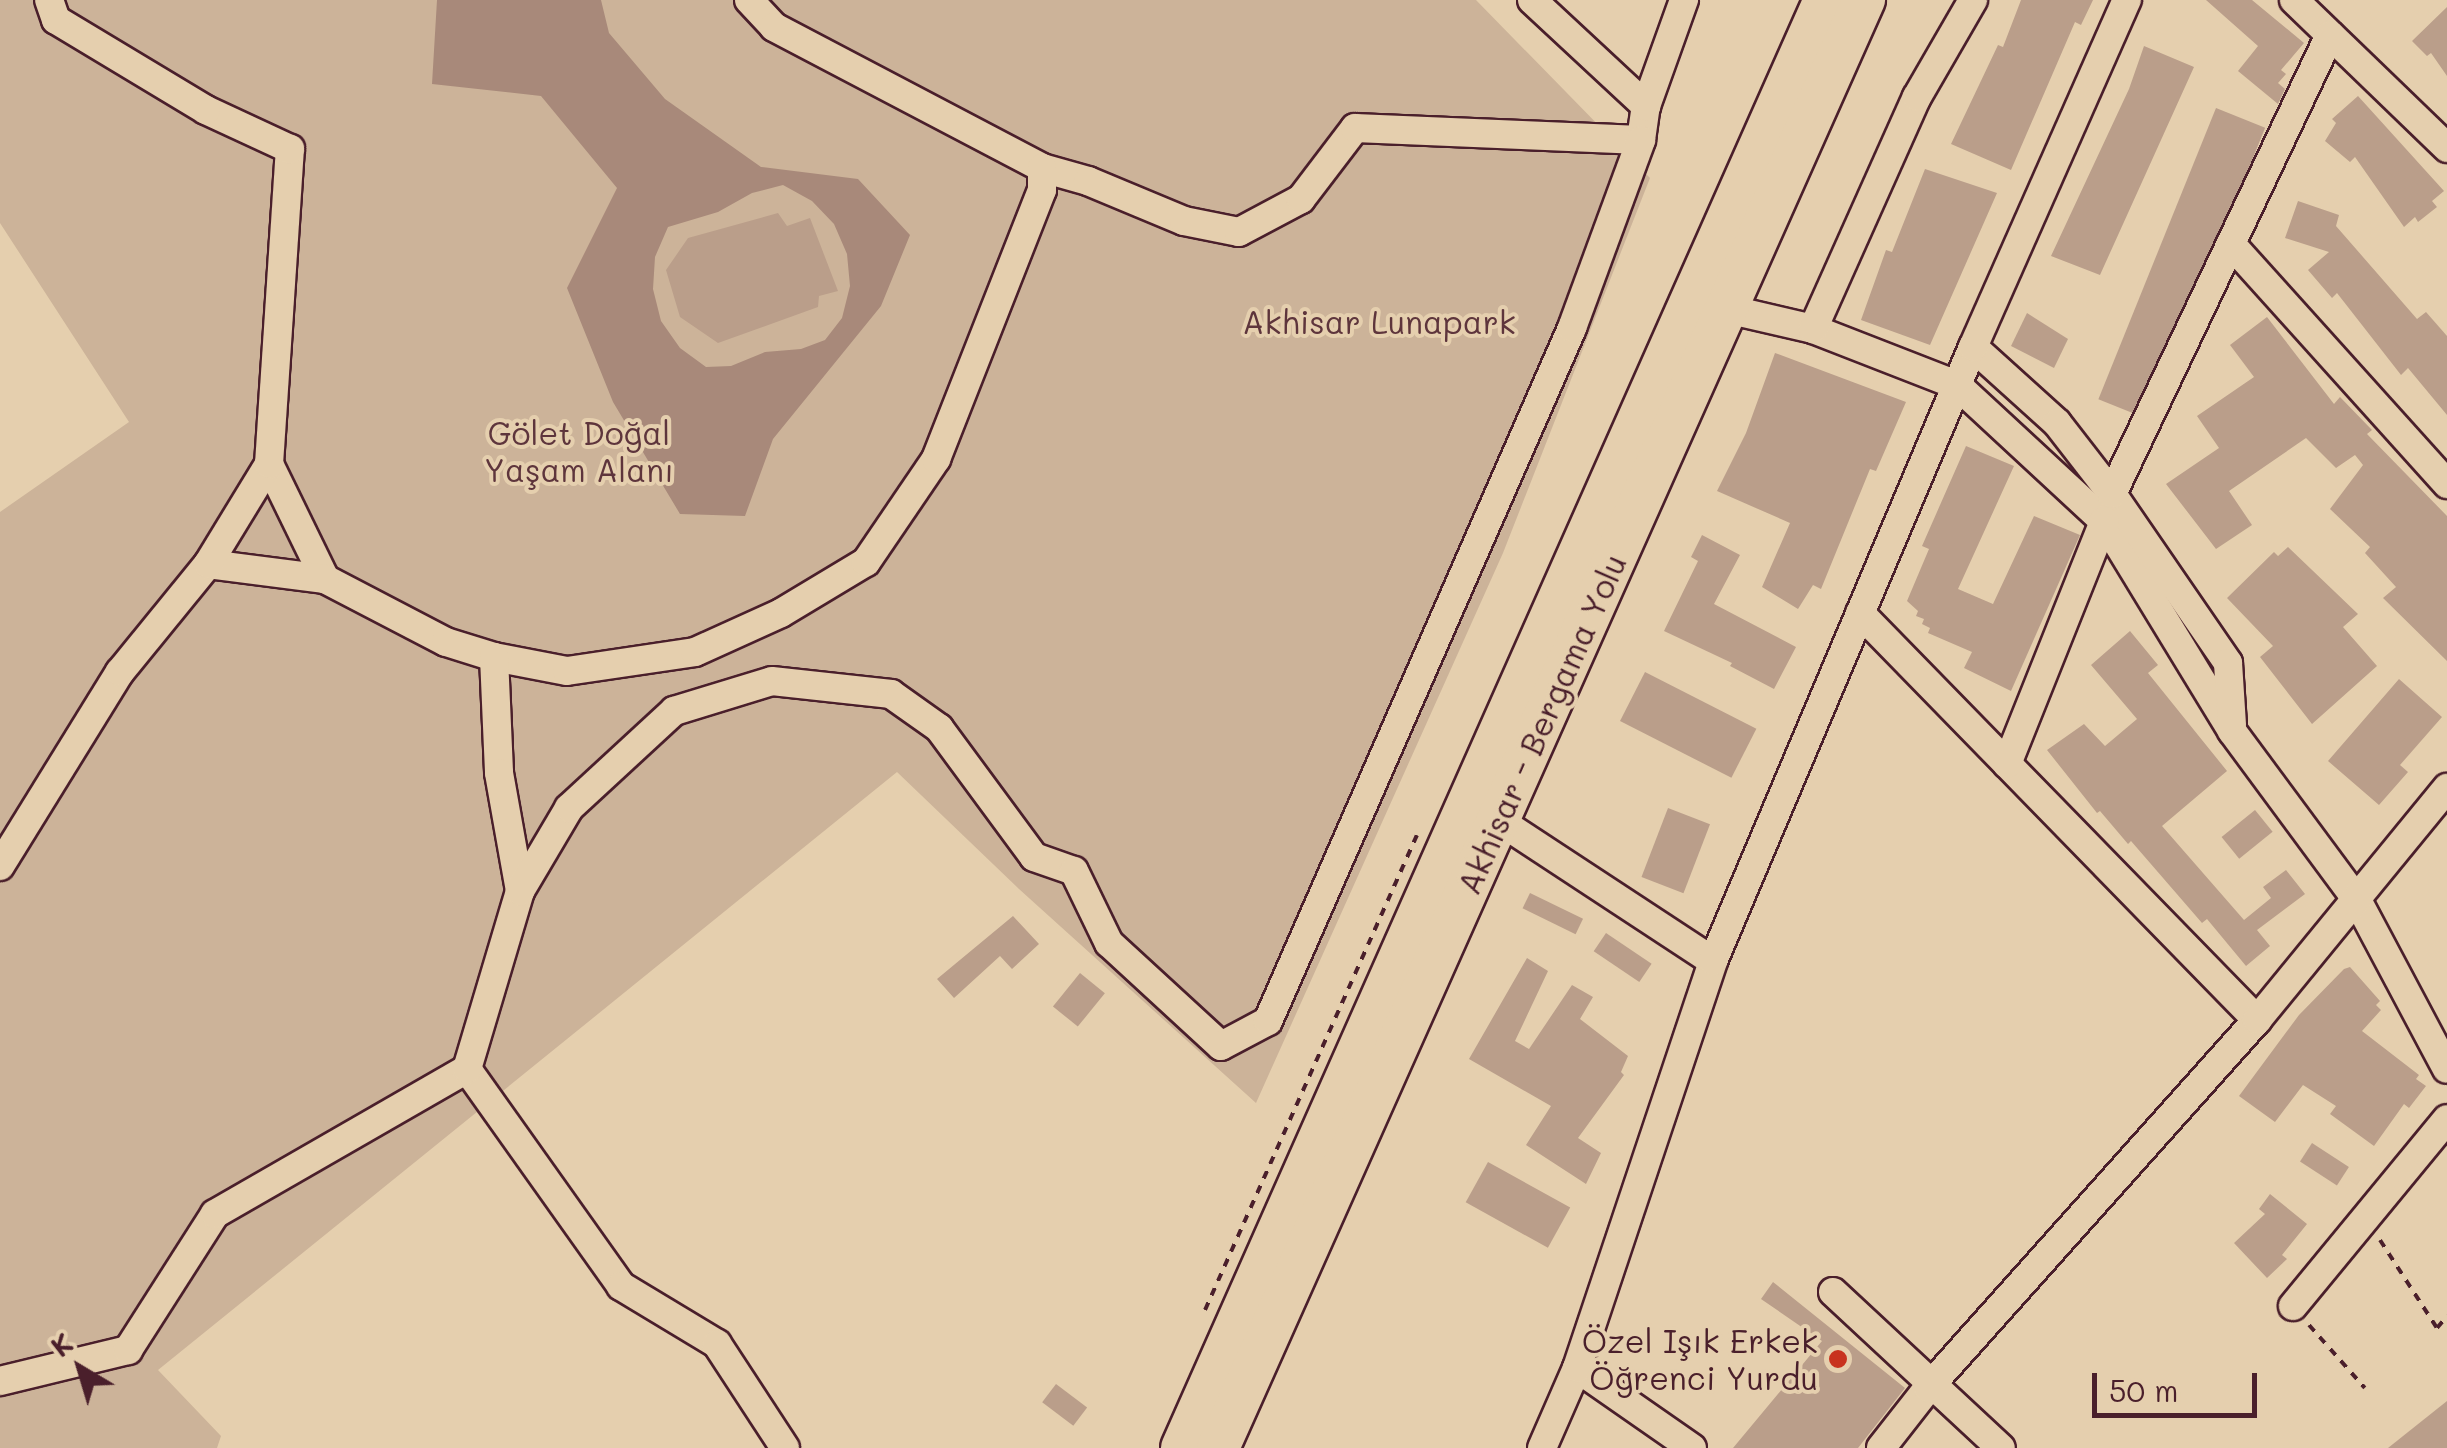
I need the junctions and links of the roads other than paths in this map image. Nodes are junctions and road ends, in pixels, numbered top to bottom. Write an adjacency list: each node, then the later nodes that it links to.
1 (49, 0): 20 (street)
2 (749, 0): 14 (street)
3 (1532, 0): 11 (street)
4 (1684, 0): 11 (street)
5 (1825, 0): 44 (main road, Akhisar - Bergama Yolu)
6 (1864, 0): 16 (main road, Akhisar - Bergama Yolu)
7 (1974, 0): 17 (street)
8 (2127, 0): 18 (street)
9 (2294, 0): 10 (street)
10 (2330, 35): 12 (street); 15 (street)
11 (1646, 106): 13 (street)
12 (2442, 134)
13 (1641, 140): 14 (street); 31 (street)
14 (1042, 168): 26 (street)
15 (2231, 244): 21 (street); 22 (street)
16 (1727, 309): 17 (street); 29 (main road, Akhisar - Bergama Yolu)
17 (1812, 329): 19 (street)
18 (1973, 347): 19 (street); 22 (street)
19 (1956, 385): 22 (street); 25 (street)
20 (269, 464): 23 (street); 24 (street)
21 (2447, 484)
22 (2108, 508): 27 (street); 32 (street)
23 (208, 564): 24 (street); 30 (street)
24 (324, 579): 26 (street)
25 (1860, 613): 27 (street); 33 (street)
26 (494, 658): 31 (street)
27 (2008, 764): 34 (street)
28 (2447, 788): 32 (street)
29 (1498, 820): 33 (street); 45 (main road, Akhisar - Bergama Yolu)
30 (0, 866)
31 (520, 891): 36 (street)
32 (2357, 900): 34 (street); 35 (street)
33 (1713, 960): 40 (street)
34 (2257, 1020): 42 (street)
35 (2447, 1069)
36 (468, 1070): 41 (street); 43 (street)
37 (2447, 1119): 39 (street)
38 (1832, 1292): 42 (street)
39 (2293, 1306)
40 (1577, 1368): 46 (street); 47 (street)
41 (0, 1381)
42 (1932, 1386): 48 (street); 49 (street)
43 (786, 1448)
44 (1182, 1448)
45 (1218, 1448)
46 (1542, 1448)
47 (1692, 1448)
48 (1881, 1448)
49 (2002, 1448)

